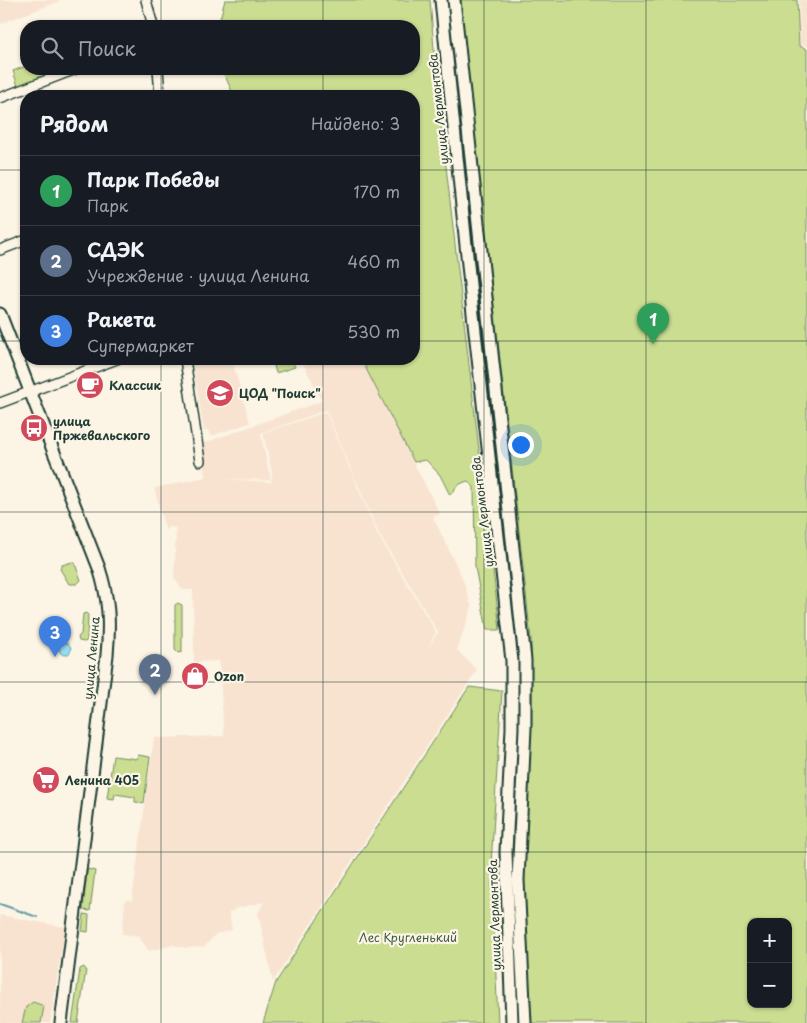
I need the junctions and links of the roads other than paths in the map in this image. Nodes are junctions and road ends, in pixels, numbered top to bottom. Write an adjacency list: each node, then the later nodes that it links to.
1 (146, 0): 4 (street)
2 (440, 0): 15 (main road, улица Лермонтова)
3 (454, 0): 13 (main road, улица Лермонтова)
4 (151, 20)
5 (60, 75): 8 (street)
6 (158, 75): 9 (street)
7 (20, 90): 10 (street)
8 (21, 90)
9 (160, 90)
10 (0, 98)
11 (20, 242): 12 (street)
12 (0, 250)
13 (487, 311): 15 (main road); 22 (main road, улица Лермонтова)
14 (0, 314): 18 (main road, улица Ленина)
15 (473, 314): 21 (main road, улица Лермонтова)
16 (101, 365): 18 (street)
17 (186, 365): 20 (street)
18 (30, 392): 19 (street); 23 (main road, улица Ленина)
19 (0, 403)
20 (200, 461)
21 (506, 880): 22 (main road); 24 (main road, улица Лермонтова)
22 (518, 880): 25 (main road, улица Лермонтова)
23 (61, 1023)
24 (512, 1023)
25 (525, 1023)

